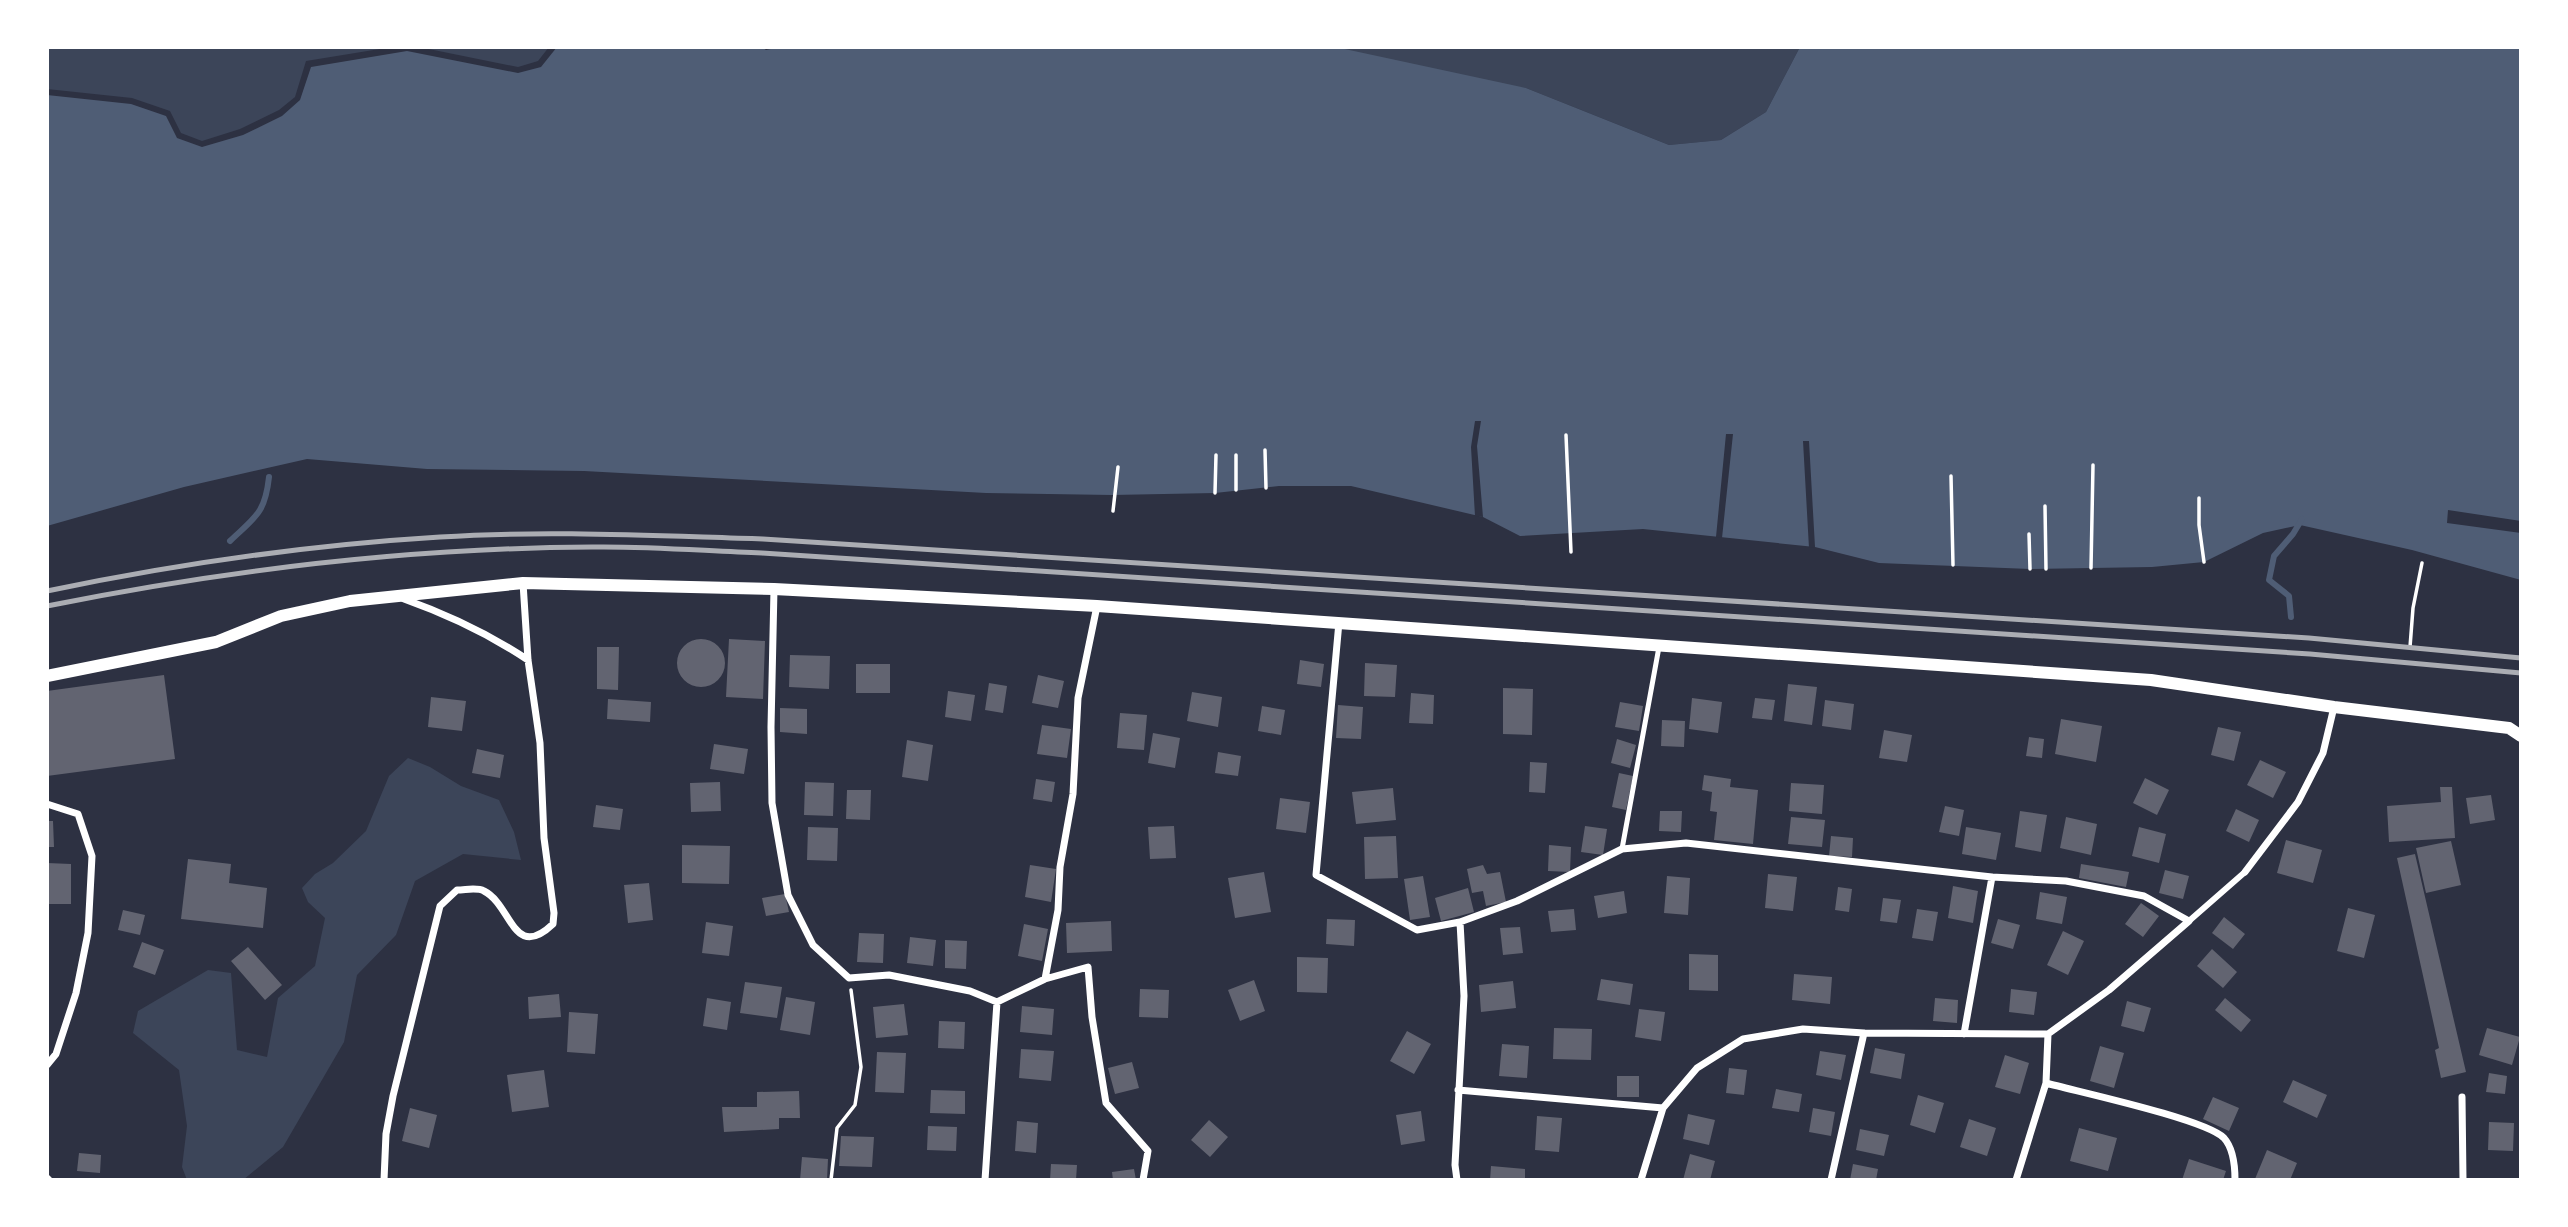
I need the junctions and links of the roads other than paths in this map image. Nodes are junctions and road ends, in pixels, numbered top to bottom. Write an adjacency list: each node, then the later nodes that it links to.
1 (523, 583): 2 (street); 3 (street); 7 (street)
2 (774, 589): 4 (street); 18 (street)
3 (396, 596): 7 (street); 8 (street)
4 (1097, 606): 5 (street); 17 (street)
5 (1339, 622): 6 (street); 16 (street)
6 (1659, 644): 9 (street); 12 (lane)
7 (528, 660): 27 (street)
8 (47, 676)
9 (2334, 708): 10 (street); 13 (street)
10 (2521, 736)
11 (47, 804): 22 (street)
12 (1622, 849): 14 (street); 16 (street)
13 (2245, 872): 15 (street)
14 (1992, 877): 15 (street); 20 (street)
15 (2189, 921): 21 (street)
16 (1460, 922): 24 (street)
17 (1045, 979): 18 (street); 29 (street)
18 (996, 1002): 28 (street)
19 (1864, 1033): 20 (street); 26 (street); 32 (street)
20 (1964, 1034): 21 (street)
21 (2048, 1034): 23 (street)
22 (47, 1066)
23 (2046, 1083): 33 (street); 34 (street)
24 (1458, 1090): 26 (street); 30 (street)
25 (2462, 1097): 35 (street)
26 (1662, 1108): 31 (street)
27 (384, 1180)
28 (985, 1180)
29 (1143, 1180)
30 (1457, 1180)
31 (1641, 1180)
32 (1831, 1180)
33 (2016, 1180)
34 (2235, 1180)
35 (2463, 1180)

